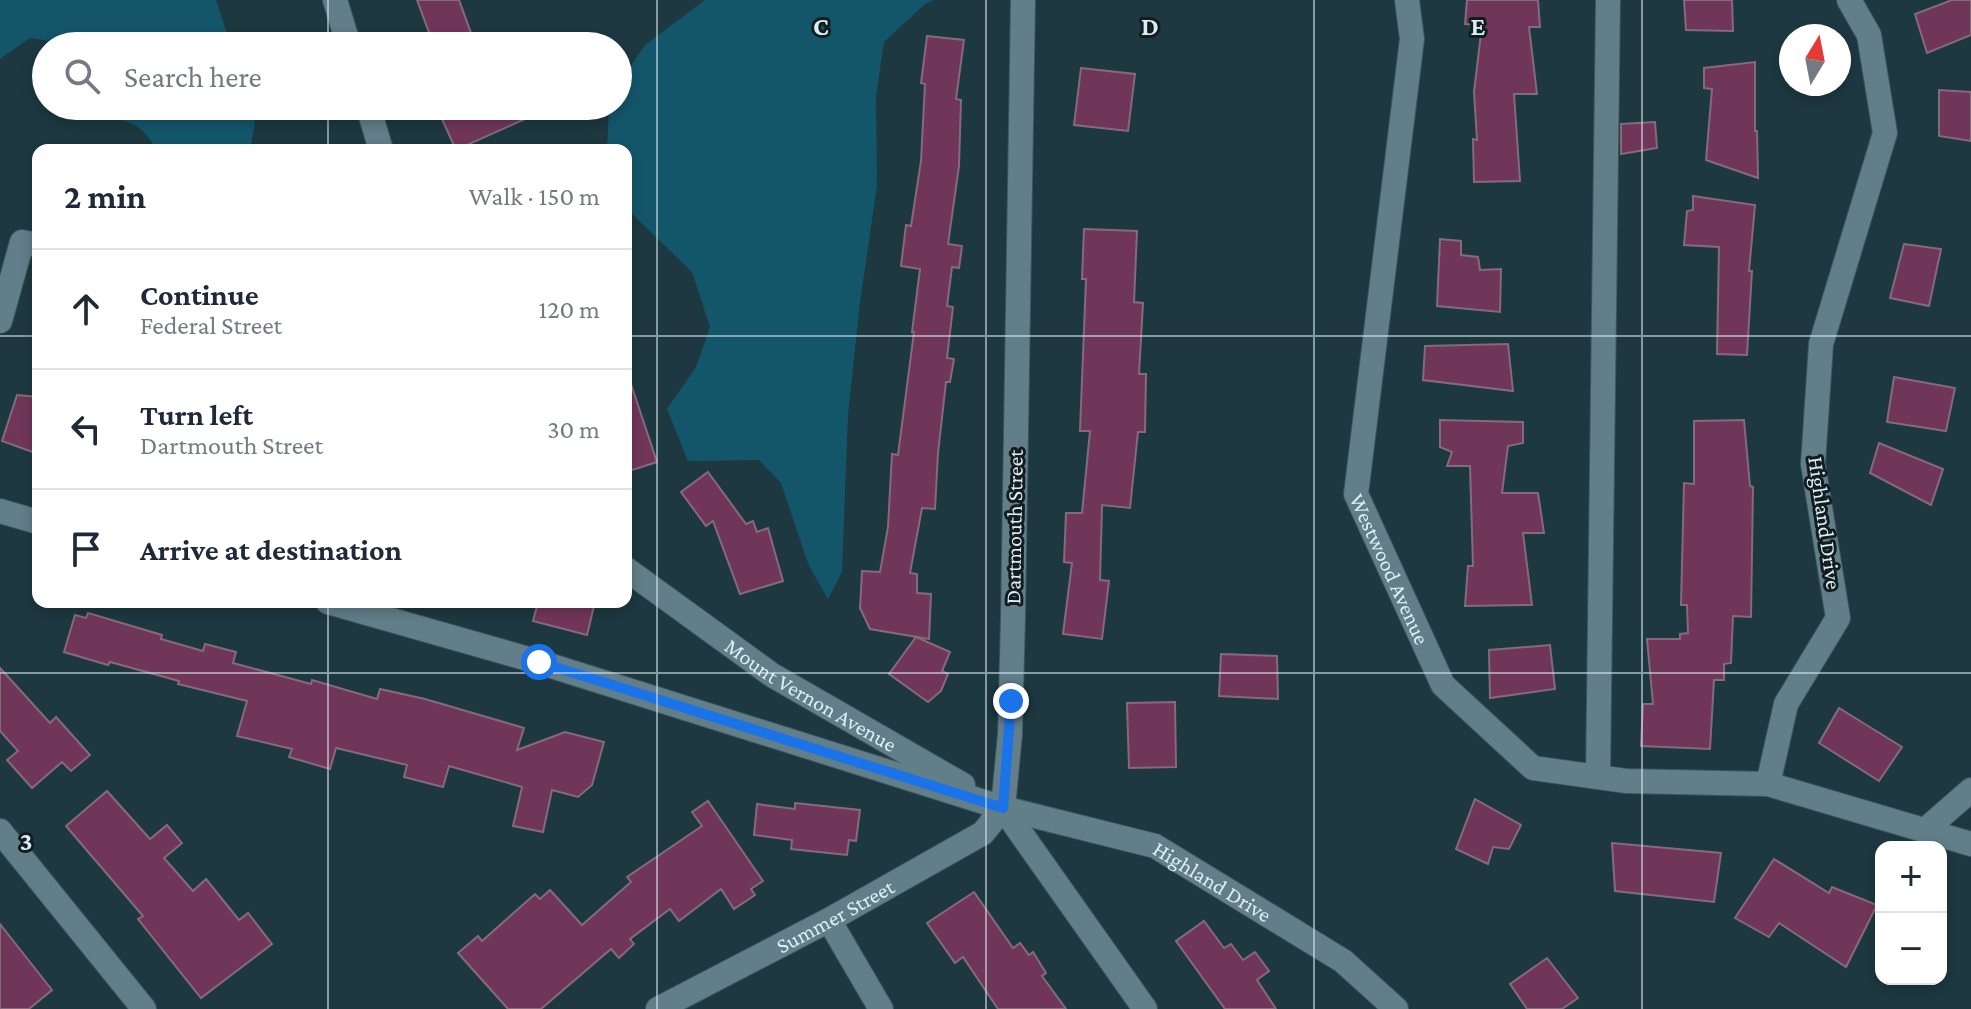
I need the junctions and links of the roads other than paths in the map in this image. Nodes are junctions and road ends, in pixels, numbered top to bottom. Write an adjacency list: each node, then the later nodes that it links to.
1 (335, 0): 6 (street)
2 (1023, 0): 18 (street, Dartmouth Street)
3 (1407, 0): 15 (street, Westwood Avenue)
4 (1608, 0): 15 (street)
5 (1849, 0): 16 (street, Highland Drive)
6 (345, 32)
7 (372, 120): 8 (street)
8 (379, 144)
9 (32, 244): 10 (street)
10 (0, 321)
11 (0, 511): 12 (street)
12 (32, 520)
13 (632, 573): 18 (street, Mount Vernon Avenue)
14 (349, 608): 18 (street)
15 (1598, 777): 16 (street, Westwood Avenue)
16 (1768, 784): 20 (street)
17 (1971, 790): 20 (street)
18 (1003, 808): 22 (street, Summer Street); 26 (street); 27 (street, Highland Drive)
19 (0, 831): 23 (street)
20 (1924, 831): 21 (street)
21 (1971, 844)
22 (829, 920): 24 (street, Summer Street); 25 (street)
23 (144, 1009)
24 (658, 1009)
25 (881, 1009)
26 (1145, 1009)
27 (1396, 1009)

